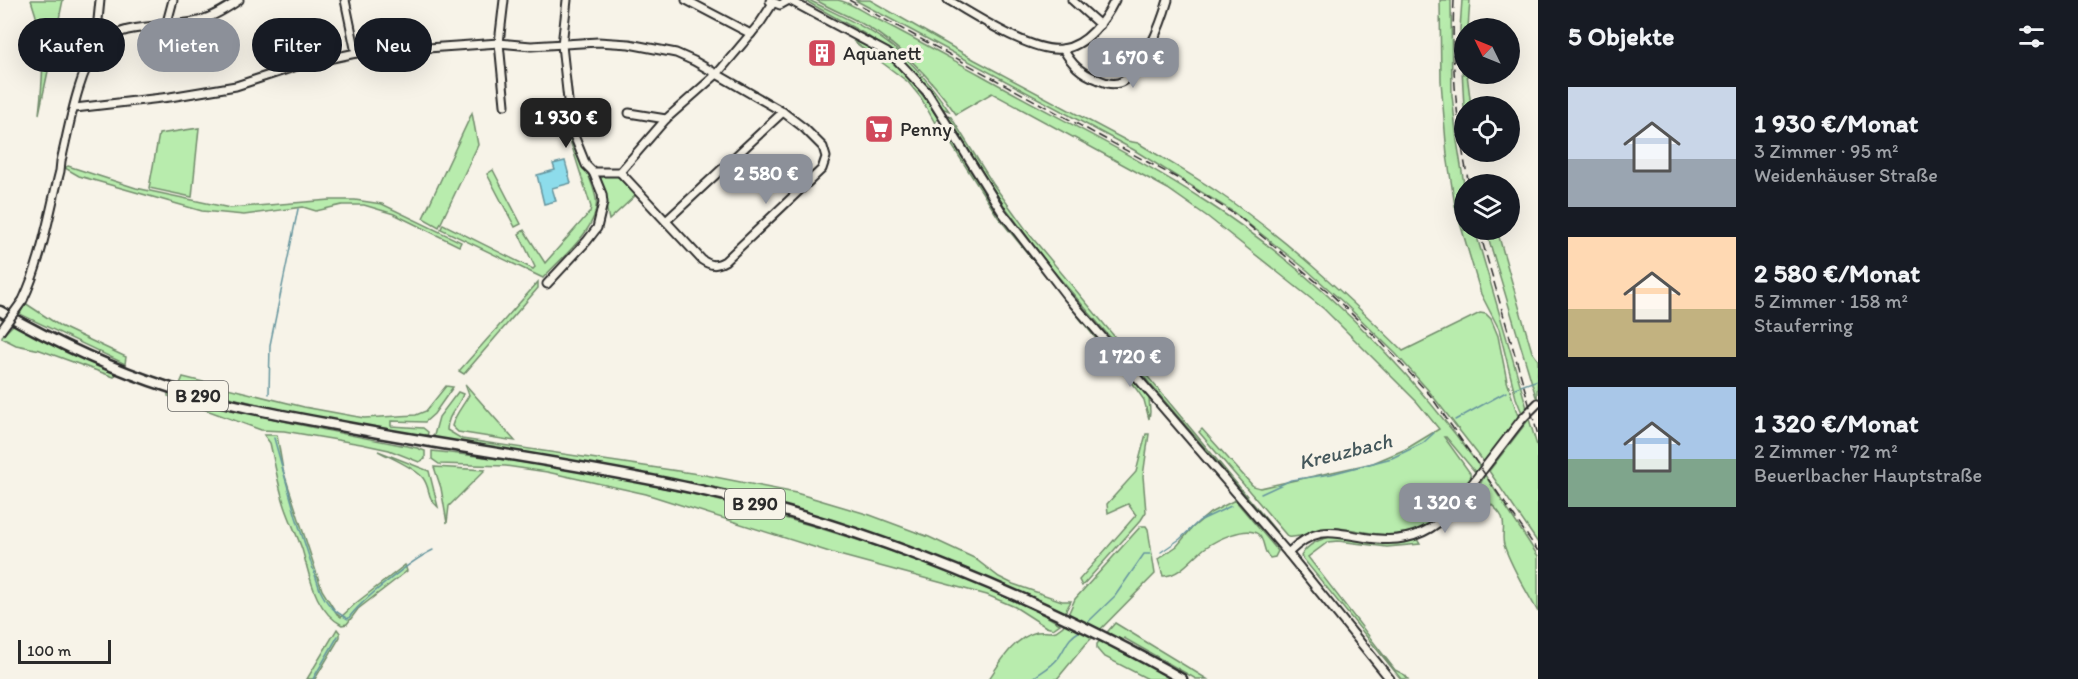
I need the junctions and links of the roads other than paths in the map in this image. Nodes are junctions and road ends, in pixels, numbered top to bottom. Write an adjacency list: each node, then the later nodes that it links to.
1 (100, 0): 14 (street)
2 (173, 0): 15 (street)
3 (239, 0): 16 (street)
4 (345, 0): 19 (street)
5 (504, 0): 20 (street)
6 (567, 0): 21 (street)
7 (686, 0): 18 (street)
8 (789, 0): 13 (street); 39 (street)
9 (948, 0): 23 (street)
10 (1072, 0): 17 (street)
11 (1115, 0): 17 (street)
12 (1168, 0): 23 (street)
13 (771, 2): 18 (street)
14 (98, 18)
15 (168, 18)
16 (205, 18)
17 (1100, 25): 23 (street)
18 (751, 34): 26 (street)
19 (354, 43)
20 (499, 43): 21 (street); 22 (street); 27 (street)
21 (562, 45): 26 (street); 32 (street)
22 (432, 48)
23 (1063, 49)
24 (354, 53): 28 (street)
25 (86, 72): 28 (street)
26 (717, 74): 29 (street); 31 (street)
27 (505, 105)
28 (75, 108): 37 (street, bridge)
29 (783, 112): 34 (street); 34 (street)
30 (629, 113): 31 (street)
31 (666, 119): 33 (street)
32 (593, 172): 33 (street); 35 (street)
33 (620, 172): 34 (street)
34 (666, 221)
35 (547, 284)
36 (0, 311): 40 (main road, B 290)
37 (0, 332)
38 (1538, 403): 39 (street)
39 (1288, 553): 41 (street)
40 (1182, 679)
41 (1390, 679)

